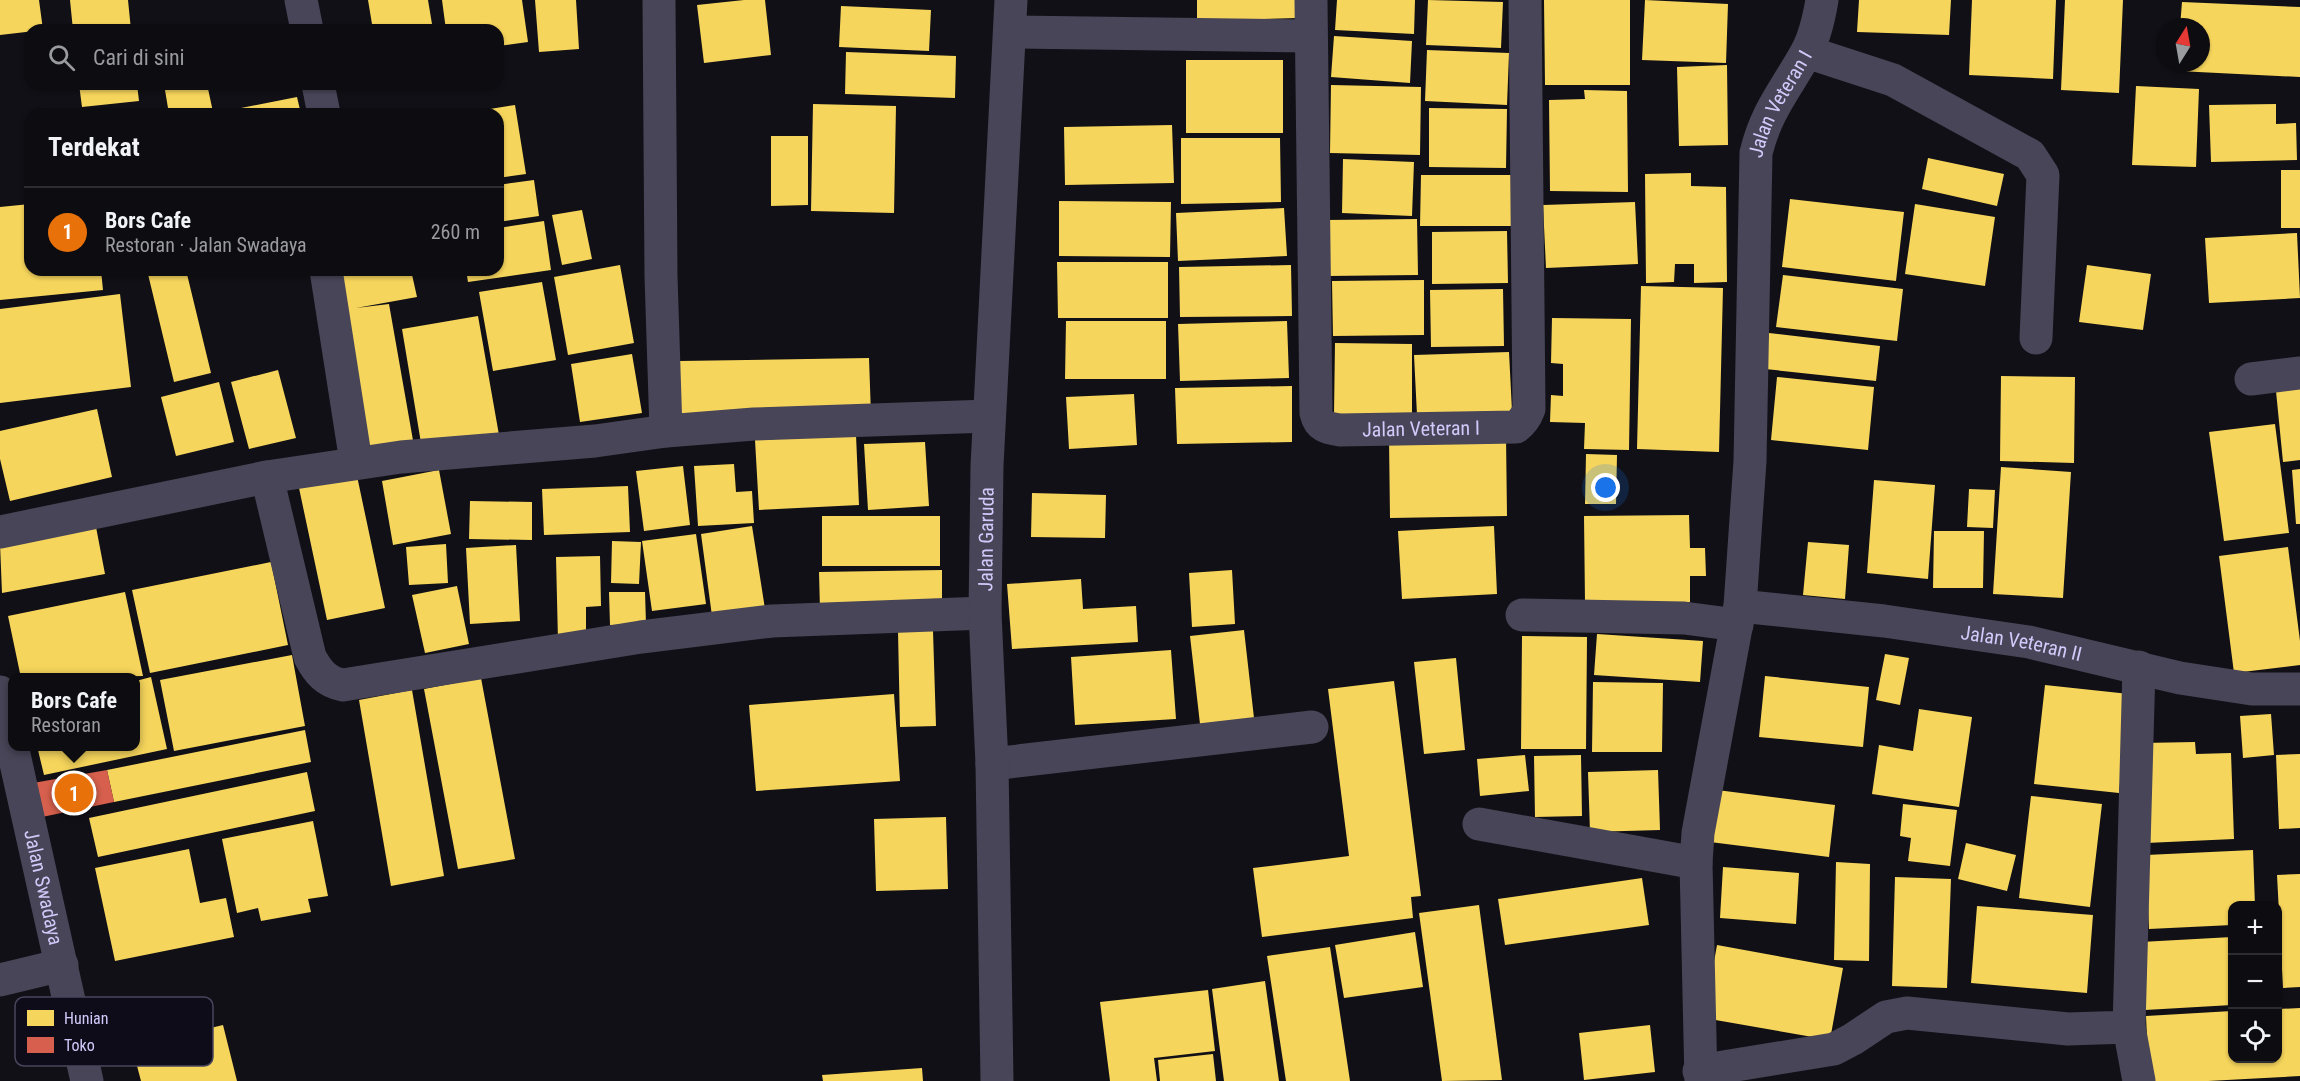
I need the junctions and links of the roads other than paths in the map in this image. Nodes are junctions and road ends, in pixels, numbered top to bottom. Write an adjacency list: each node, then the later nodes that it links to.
1 (301, 0): 7 (street)
2 (659, 0): 18 (street)
3 (1011, 0): 8 (street, Jalan Garuda)
4 (1311, 0): 9 (street, Jalan Veteran I)
5 (1525, 0): 9 (street, Jalan Veteran I)
6 (1822, 0): 10 (street, Jalan Veteran I)
7 (306, 24)
8 (1010, 32): 9 (street); 17 (street, Jalan Garuda)
9 (1310, 36)
10 (1807, 52): 14 (street); 24 (street, Jalan Veteran I)
11 (319, 90): 12 (street)
12 (323, 108)
13 (327, 276): 19 (street)
14 (2036, 338)
15 (2300, 373): 16 (street)
16 (2251, 379)
17 (989, 416): 18 (street); 22 (street, Jalan Garuda)
18 (666, 431): 19 (street)
19 (356, 462): 20 (street)
20 (267, 477): 21 (street); 22 (street)
21 (0, 532)
22 (985, 613): 31 (street, Jalan Garuda)
23 (1522, 615): 24 (street, Jalan Veteran II)
24 (1738, 615): 25 (street, Jalan Veteran II); 33 (street, Jalan Veteran I)
25 (2139, 667): 26 (street, Jalan Veteran II); 37 (street)
26 (2300, 689)
27 (0, 692): 28 (street, Jalan Swadaya)
28 (8, 727)
29 (1312, 728): 31 (street)
30 (13, 751): 34 (street, Jalan Swadaya)
31 (992, 764): 41 (street, Jalan Garuda)
32 (1479, 824): 33 (street)
33 (1696, 863): 39 (street, Jalan Veteran I)
34 (62, 965): 35 (street); 36 (street, Jalan Swadaya)
35 (0, 980)
36 (69, 997)
37 (2129, 1027): 39 (street); 42 (street)
38 (84, 1066): 40 (street, Jalan Swadaya)
39 (1700, 1076)
40 (87, 1081)
41 (997, 1081)
42 (2139, 1081)

